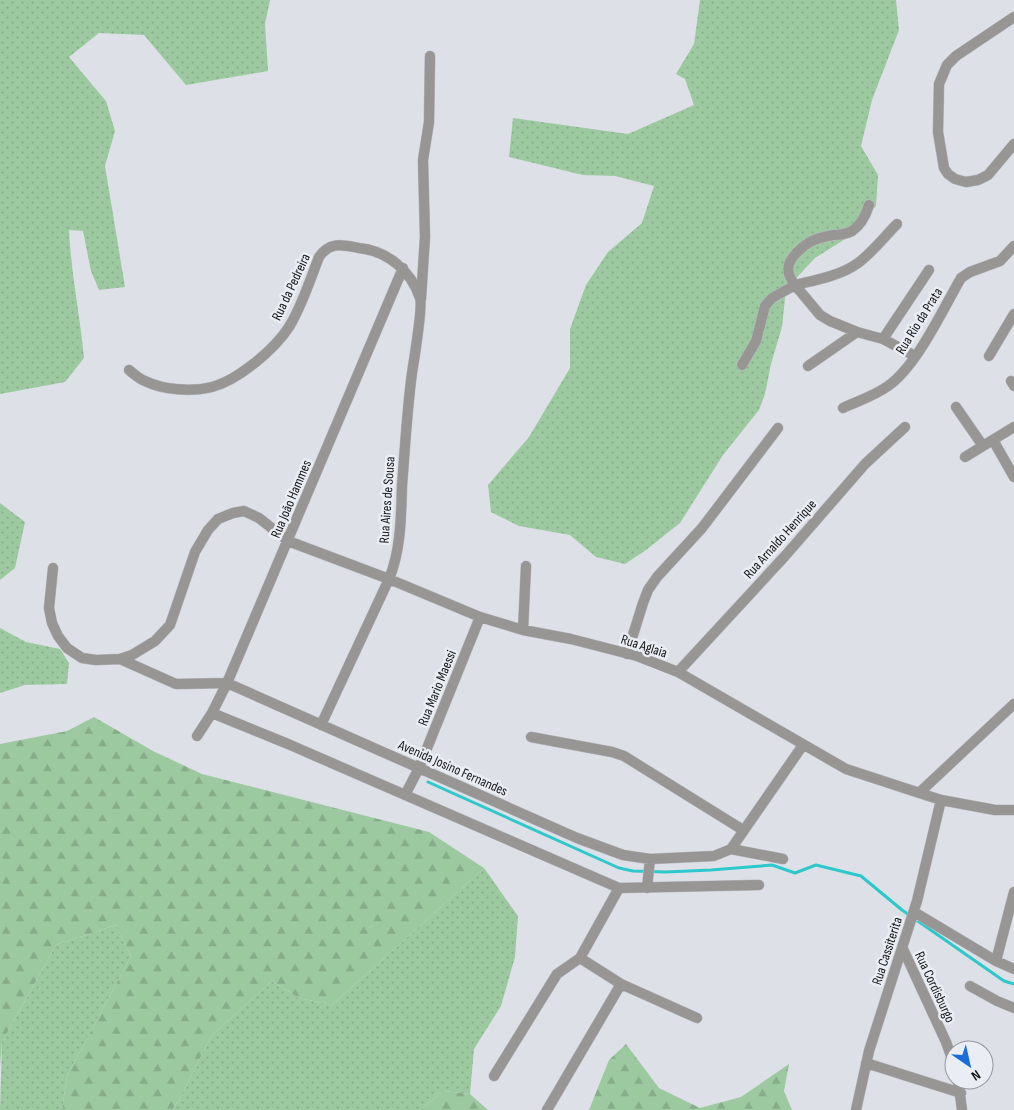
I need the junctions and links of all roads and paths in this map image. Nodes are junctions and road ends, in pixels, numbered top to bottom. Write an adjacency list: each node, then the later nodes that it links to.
1 (1014, 17): 3 (street)
2 (430, 56): 10 (street, Rua Aires de Sousa)
3 (1014, 144)
4 (869, 205): 9 (street)
5 (896, 224): 9 (street)
6 (1014, 246): 14 (street, Rua Rio da Prata)
7 (403, 268): 10 (street); 18 (street, Rua da Pedreira); 28 (street, Rua João Hammes)
8 (928, 270): 13 (street)
9 (795, 286): 12 (street); 16 (street)
10 (421, 300): 31 (street, Rua Aires de Sousa)
11 (1014, 314): 15 (street)
12 (857, 332): 13 (street); 17 (street)
13 (883, 340): 14 (street)
14 (915, 356): 20 (street, Rua Rio da Prata)
15 (989, 356)
16 (742, 365)
17 (808, 366)
18 (129, 370)
19 (956, 406): 25 (street)
20 (843, 408)
21 (905, 427): 36 (street, Rua Arnaldo Henrique)
22 (1014, 427): 24 (street)
23 (778, 428): 34 (street)
24 (993, 440): 25 (street); 27 (street)
25 (983, 446): 26 (street)
26 (965, 457)
27 (1014, 477)
28 (288, 541): 31 (street, Rua Aglaia); 35 (street, Rua Aglaia); 37 (street, Rua João Hammes)
29 (526, 566): 33 (street)
30 (53, 568): 35 (street)
31 (389, 579): 32 (street, Rua Aglaia); 40 (street, Rua Aires de Sousa)
32 (480, 617): 33 (street, Rua Aglaia); 44 (street, Rua Mario Maessi)
33 (523, 630): 34 (street, Rua Aglaia)
34 (627, 654): 36 (street, Rua Aglaia)
35 (120, 660): 37 (street, Avenida Josino Fernandes)
36 (678, 672): 43 (street, Rua Aglaia)
37 (227, 683): 39 (street, Rua João Hammes); 40 (street, Avenida Josino Fernandes)
38 (1014, 704): 45 (street)
39 (212, 713): 41 (street, Rua João Hammes); 46 (street)
40 (321, 725): 44 (street, Avenida Josino Fernandes)
41 (197, 736)
42 (531, 737): 49 (street)
43 (803, 746): 45 (street, Rua Aglaia); 49 (street)
44 (419, 768): 46 (street, Rua Mario Maessi); 52 (street, Avenida Josino Fernandes)
45 (919, 793): 47 (street, Rua Aglaia)
46 (405, 796): 54 (street)
47 (941, 800): 48 (street, Rua Aglaia); 57 (street, Rua Cassiterita)
48 (1014, 810)
49 (743, 830): 50 (street)
50 (731, 849): 51 (street, Avenida Josino Fernandes); 52 (street, Avenida Josino Fernandes)
51 (783, 858)
52 (650, 866): 55 (street)
53 (759, 885): 55 (street)
54 (619, 888): 55 (street); 59 (street)
55 (647, 888)
56 (1014, 892): 60 (street)
57 (913, 917): 58 (street, Rua Cassiterita); 60 (street)
58 (903, 949): 66 (street, Rua Cordisburgo); 67 (street, Rua Cassiterita)
59 (580, 958): 62 (street); 68 (street)
60 (996, 961): 61 (street)
61 (1014, 969)
62 (621, 984): 65 (street); 71 (street)
63 (970, 986): 64 (street)
64 (1014, 1008)
65 (698, 1018)
66 (945, 1040)
67 (866, 1063): 70 (street); 72 (street, Rua Cassiterita)
68 (494, 1076)
69 (960, 1090): 70 (street)
70 (961, 1093): 73 (street)
71 (547, 1110)
72 (856, 1110)
73 (962, 1110)

